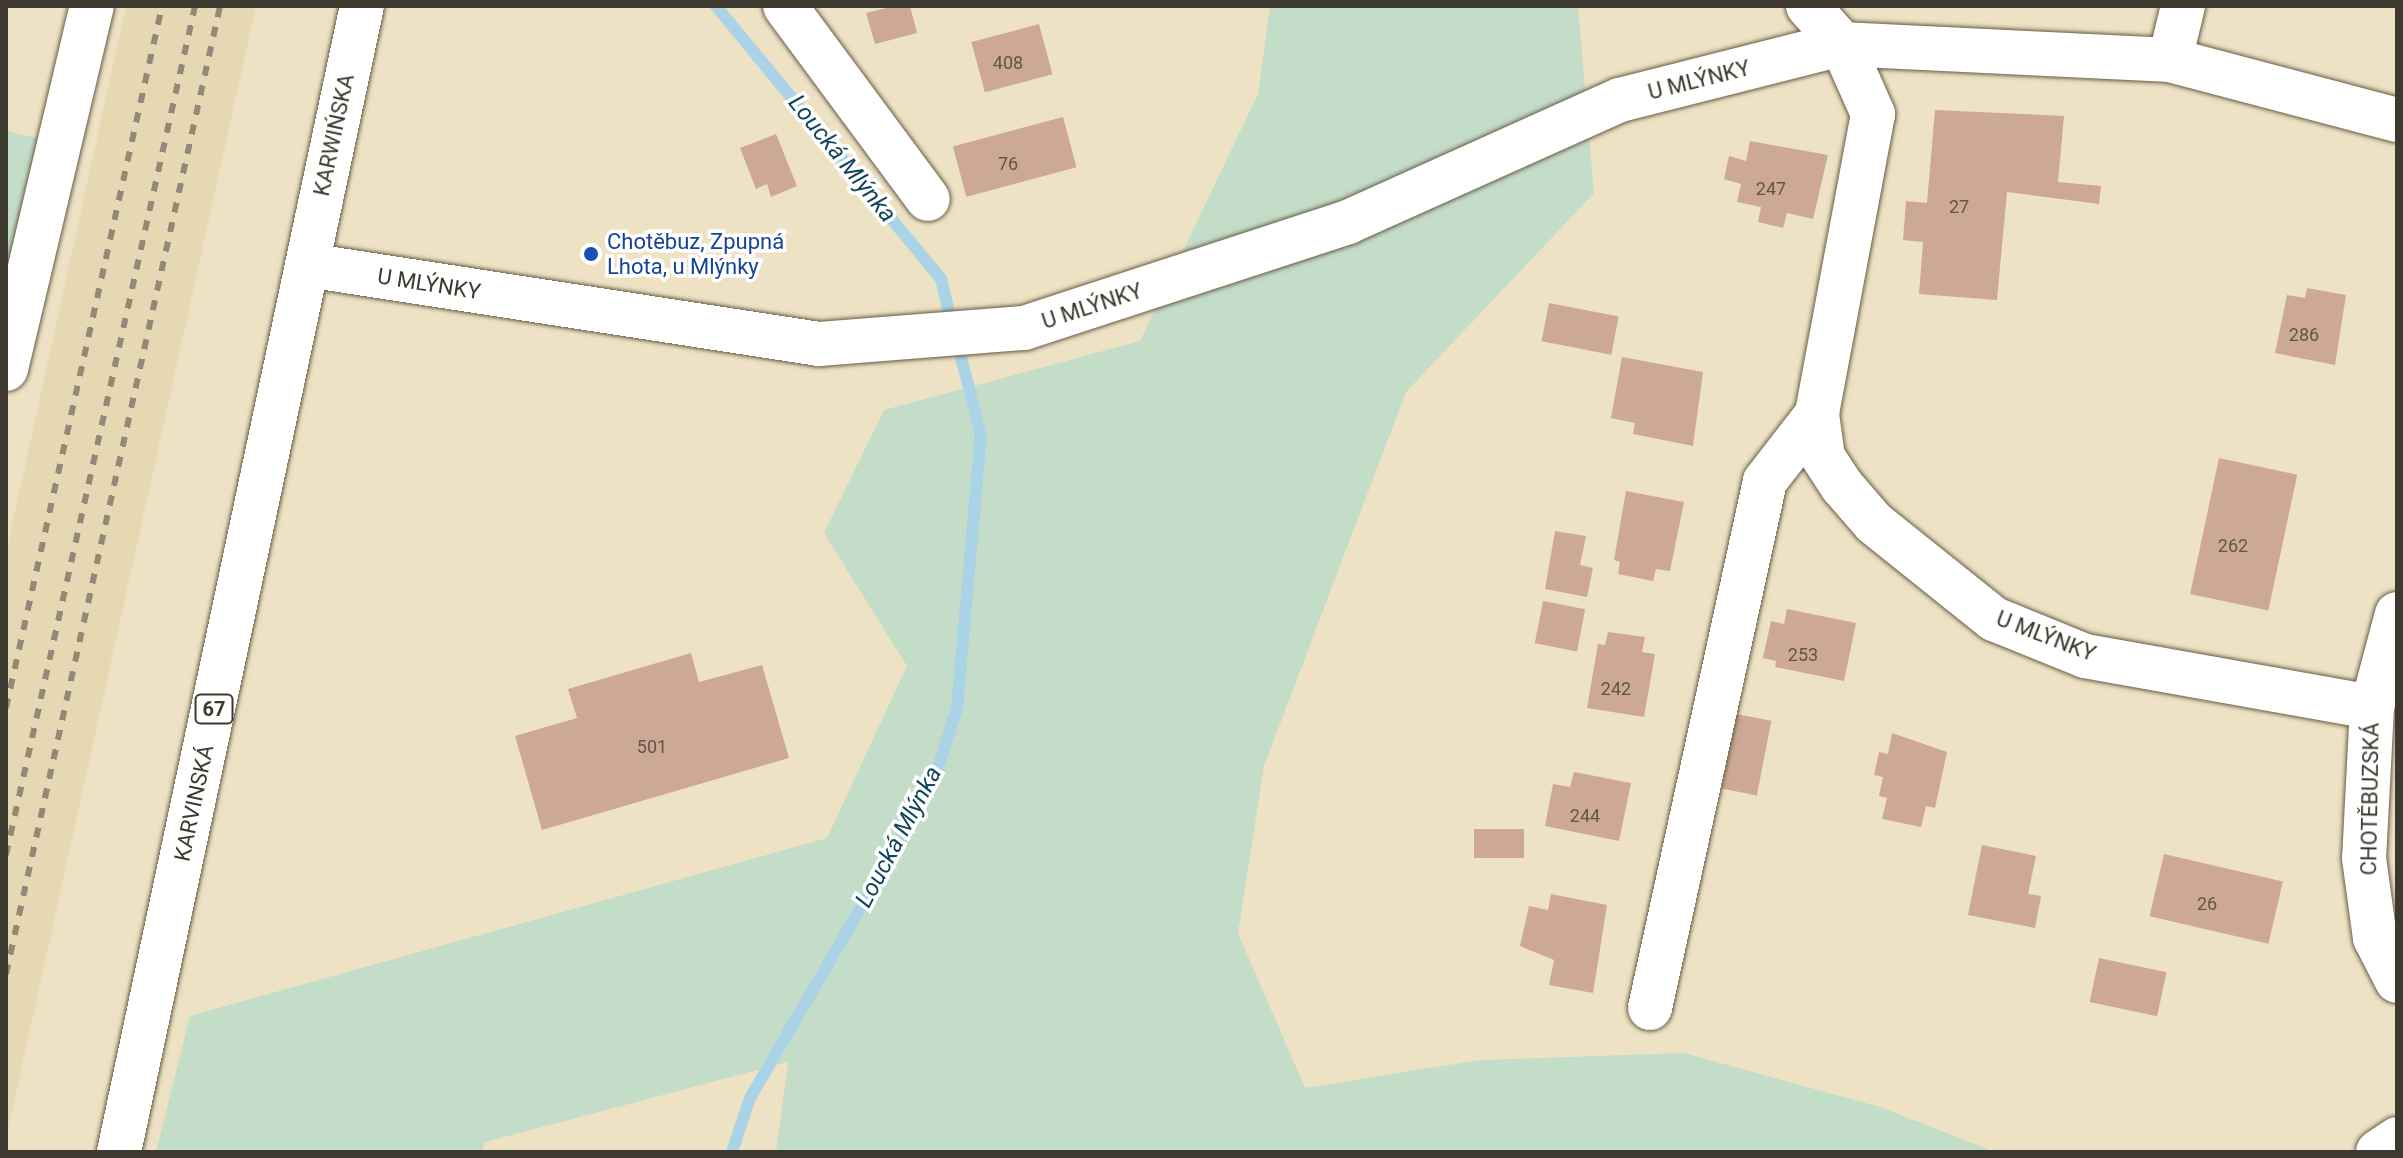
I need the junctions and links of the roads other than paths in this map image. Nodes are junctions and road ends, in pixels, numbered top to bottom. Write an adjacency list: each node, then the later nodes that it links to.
1 (92, 6): 11 (street)
2 (362, 6): 10 (street, KARWIŃSKA / 67)
3 (785, 6): 9 (street)
4 (1808, 6): 6 (street)
5 (2183, 6): 7 (street)
6 (1842, 44): 7 (street, U MLÝNKY); 10 (street, U MLÝNKY); 12 (street, U MLÝNKY)
7 (2170, 60): 8 (street, U MLÝNKY)
8 (2397, 120)
9 (928, 199)
10 (307, 265): 18 (street, KARVINSKÁ / 67)
11 (6, 369)
12 (1817, 414): 14 (street, U MLÝNKY); 16 (street, U MLÝNKY)
13 (2397, 614): 14 (street, CHOTĚBUZSKÁ)
14 (2372, 707): 15 (street, CHOTĚBUZSKÁ)
15 (2397, 981)
16 (1650, 1008)
17 (2397, 1139): 19 (street)
18 (119, 1152)
19 (2378, 1152)

